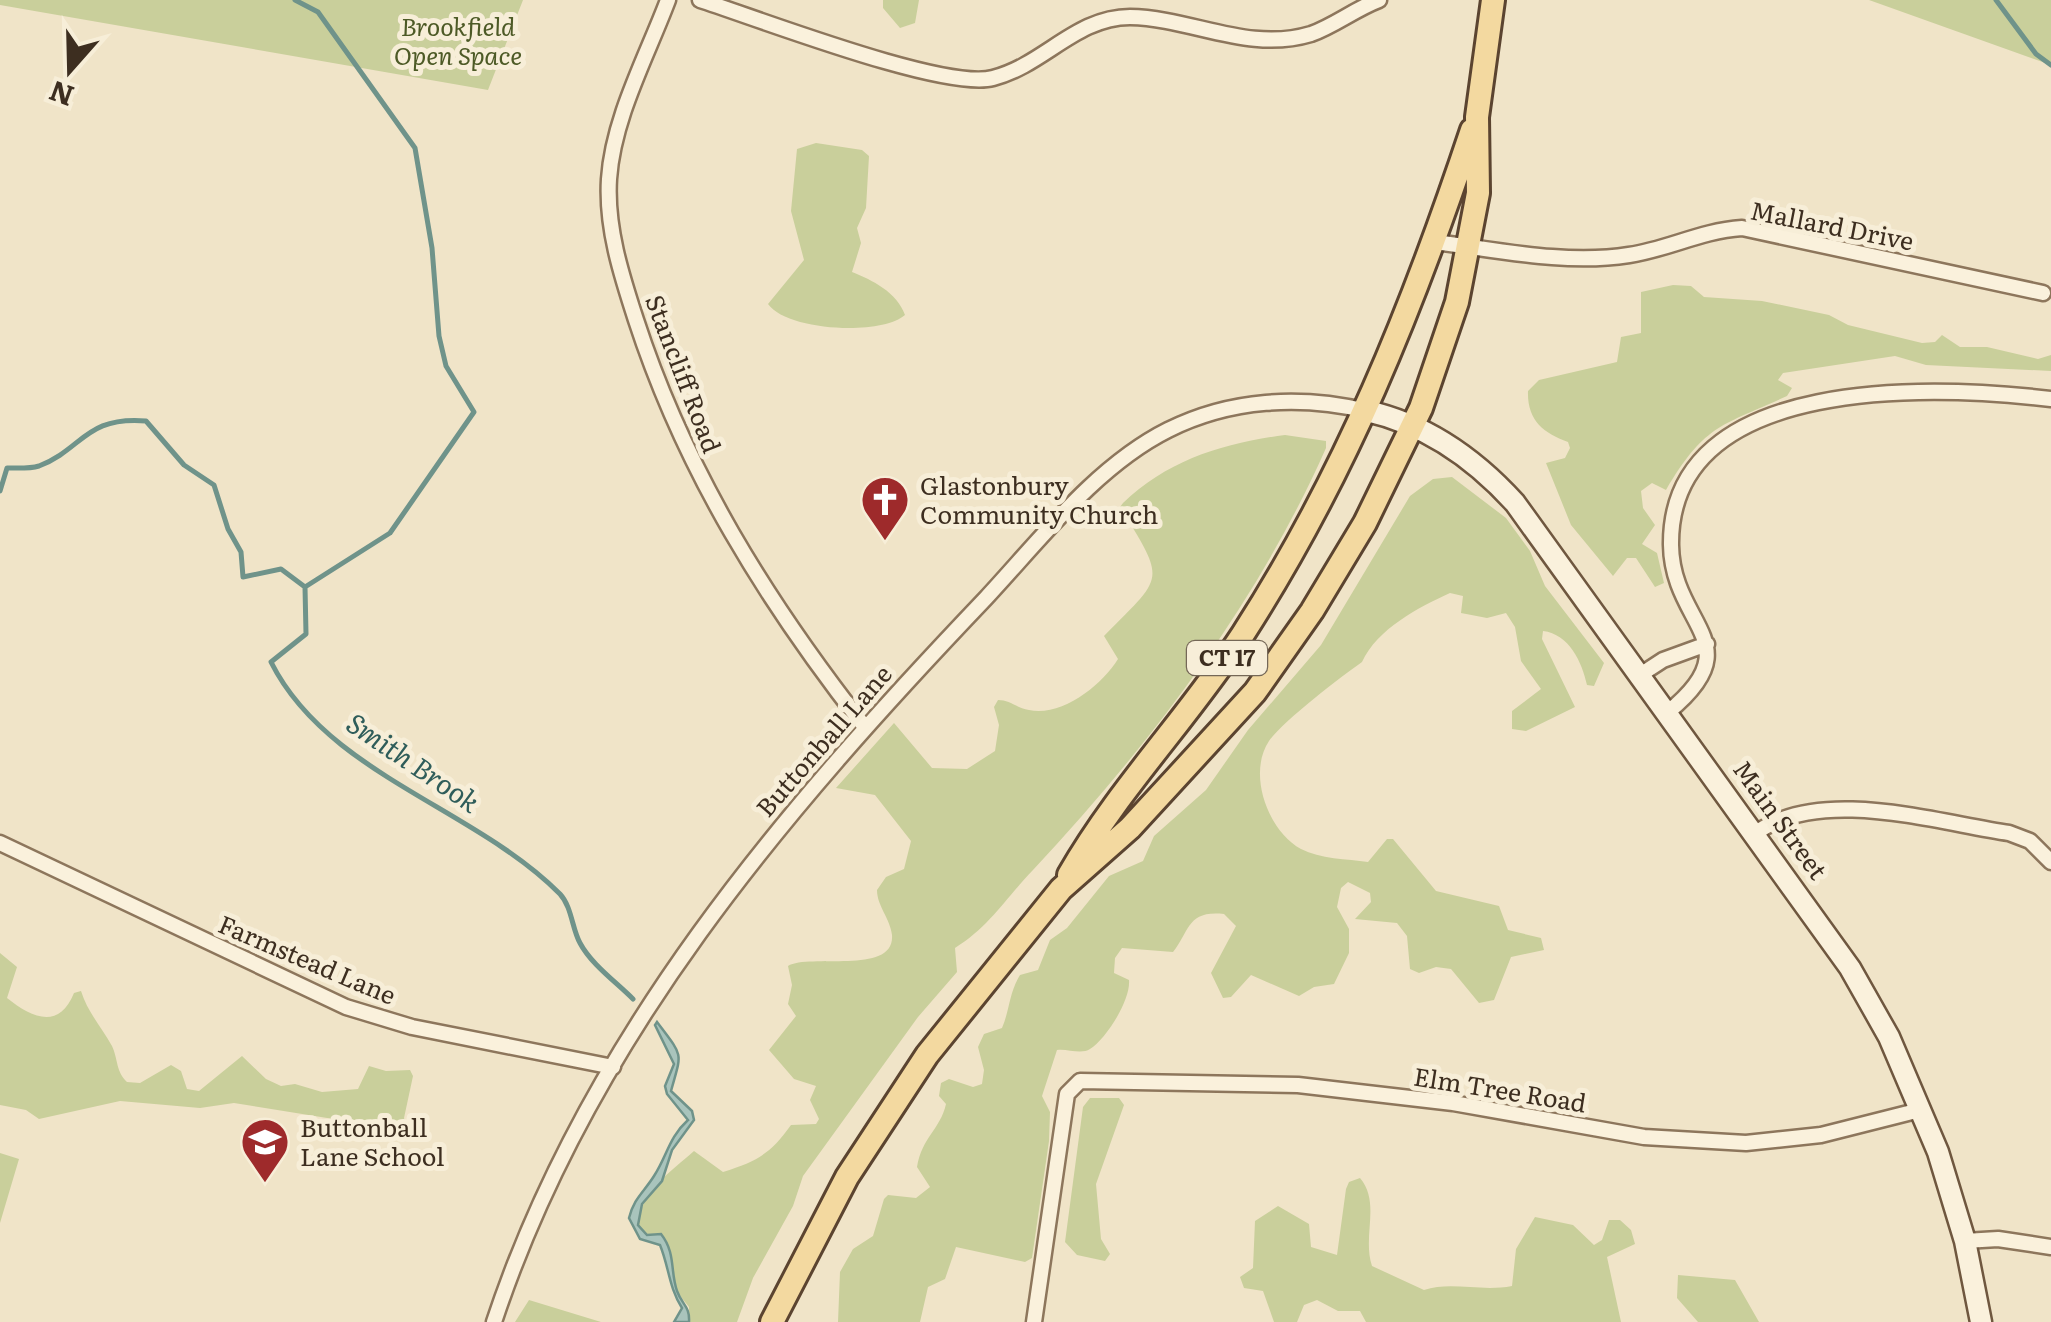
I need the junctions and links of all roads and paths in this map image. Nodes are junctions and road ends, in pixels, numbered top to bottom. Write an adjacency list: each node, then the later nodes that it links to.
1 (668, 0): 15 (street, Stancliff Road)
2 (700, 0): 3 (street)
3 (1379, 0)
4 (1493, 0): 5 (main road, CT 17)
5 (1476, 117): 6 (main road, CT 17); 7 (main road, CT 17)
6 (1435, 242): 7 (street, Mallard Drive); 10 (main road, CT 17)
7 (1470, 246): 8 (street, Mallard Drive); 11 (main road, CT 17)
8 (2042, 293)
9 (2051, 399): 12 (street)
10 (1367, 410): 11 (main road, Main Street); 15 (street, Buttonball Lane); 19 (main road, CT 17)
11 (1413, 427): 13 (main road, Main Street); 19 (main road, CT 17)
12 (1707, 644): 13 (street); 14 (street)
13 (1640, 675): 14 (main road, Main Street)
14 (1668, 712): 16 (main road, Main Street)
15 (864, 726): 20 (street, Buttonball Lane)
16 (1756, 833): 18 (street); 21 (main road, Main Street)
17 (0, 843): 20 (street, Farmstead Lane)
18 (2051, 862)
19 (1060, 889): 25 (main road, CT 17)
20 (613, 1066): 24 (street, Buttonball Lane)
21 (1920, 1110): 22 (main road, Main Street); 26 (street, Elm Tree Road)
22 (1965, 1241): 23 (street); 27 (main road, Main Street)
23 (2051, 1247)
24 (494, 1322)
25 (772, 1322)
26 (1034, 1322)
27 (1981, 1322)

